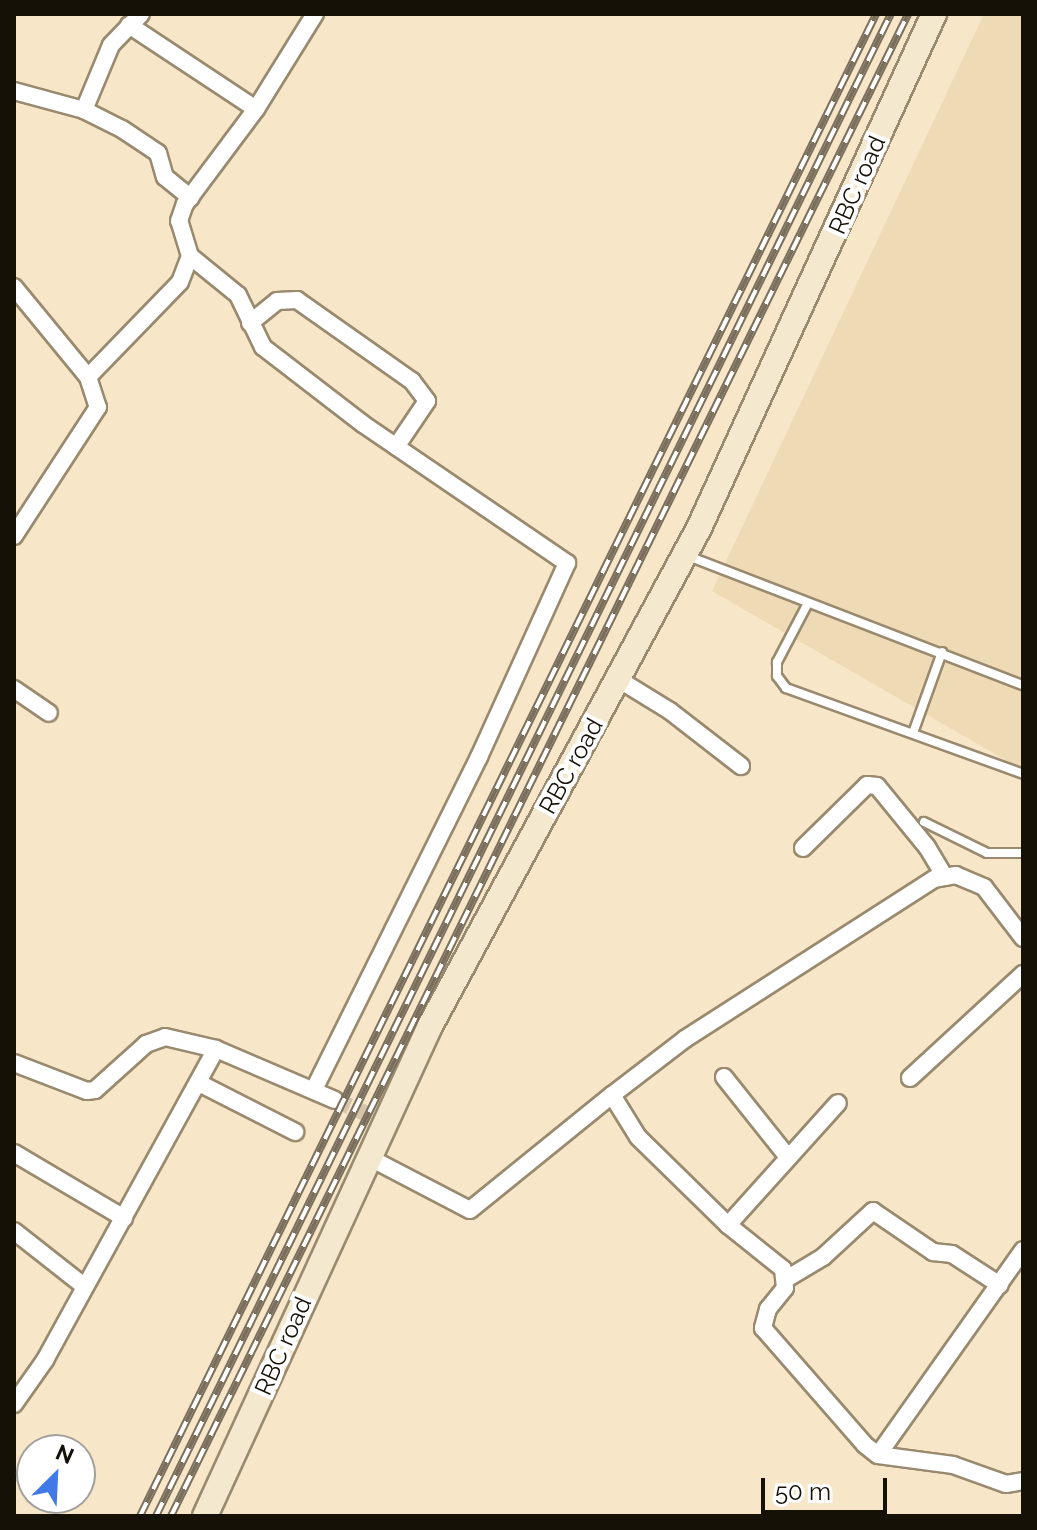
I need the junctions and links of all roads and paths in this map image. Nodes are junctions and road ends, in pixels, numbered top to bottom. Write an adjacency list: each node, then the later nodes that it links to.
1 (315, 14): 5 (street)
2 (934, 14): 14 (street, RBC road)
3 (135, 20): 5 (street); 6 (street)
4 (14, 91): 6 (street)
5 (256, 109): 7 (street)
6 (84, 110): 7 (street)
7 (191, 198): 8 (street)
8 (190, 256): 10 (street); 11 (street)
9 (14, 287): 11 (street)
10 (250, 323): 12 (street); 12 (street)
11 (88, 377): 13 (street)
12 (396, 447): 35 (street)
13 (17, 526)
14 (685, 555): 15 (lane); 17 (street, RBC road)
15 (808, 603): 16 (lane); 21 (lane)
16 (942, 652): 18 (lane); 21 (lane)
17 (618, 679): 22 (street); 42 (street, RBC road)
18 (1023, 685)
19 (14, 689): 20 (street)
20 (49, 713)
21 (913, 733): 23 (lane)
22 (741, 766)
23 (1023, 774)
24 (924, 822): 26 (lane)
25 (803, 848): 27 (street)
26 (1023, 853)
27 (945, 877): 28 (street); 36 (street)
28 (1023, 938)
29 (1023, 974): 33 (street)
30 (216, 1049): 31 (street); 34 (street); 35 (street)
31 (14, 1063)
32 (724, 1077): 41 (street)
33 (910, 1078)
34 (199, 1083): 39 (street); 43 (street)
35 (314, 1090): 37 (street)
36 (612, 1095): 42 (street); 44 (street)
37 (335, 1100)
38 (838, 1103): 41 (street)
39 (295, 1132)
40 (14, 1153): 43 (street)
41 (787, 1156): 44 (street)
42 (372, 1159): 53 (street, RBC road)
43 (124, 1218): 49 (street)
44 (728, 1225): 47 (street)
45 (14, 1231): 49 (street)
46 (1023, 1250): 48 (street)
47 (788, 1278): 48 (street); 51 (street)
48 (1000, 1285): 51 (street)
49 (84, 1286): 50 (street)
50 (14, 1404)
51 (878, 1455): 52 (street)
52 (1020, 1486)
53 (205, 1516)

